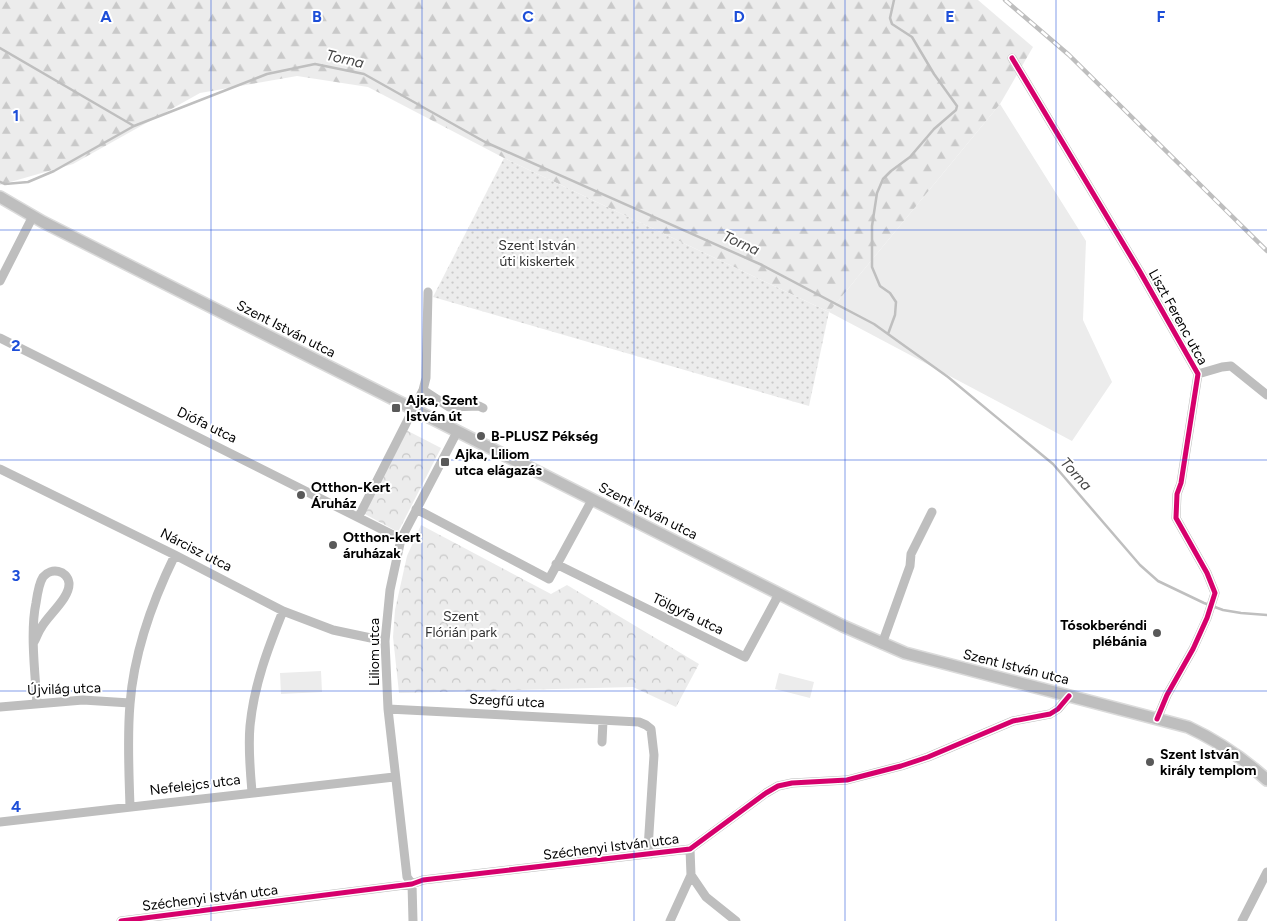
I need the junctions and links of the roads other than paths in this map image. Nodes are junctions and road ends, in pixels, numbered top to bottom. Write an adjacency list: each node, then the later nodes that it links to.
1 (1012, 58): 7 (street, Liszt Ferenc utca)
2 (0, 197): 3 (main road, Szent István utca)
3 (33, 216): 4 (street); 11 (main road, Szent István utca)
4 (0, 281)
5 (428, 292): 8 (street)
6 (0, 338): 17 (street, Diófa utca)
7 (1198, 374): 9 (street); 31 (street, Liszt Ferenc utca)
8 (423, 390): 10 (street); 11 (street)
9 (1267, 394)
10 (483, 408)
11 (414, 410): 12 (main road, Szent István utca); 17 (street)
12 (457, 432): 14 (main road, Szent István utca); 15 (street, Liliom utca)
13 (0, 468): 19 (street, Nárcisz utca)
14 (592, 500): 20 (street); 21 (main road, Szent István utca)
15 (416, 509): 18 (street, Liliom utca); 20 (street)
16 (932, 512): 25 (street)
17 (359, 516): 18 (street, Diófa utca)
18 (401, 539): 23 (street, Liliom utca)
19 (176, 555): 22 (street, Nárcisz utca); 28 (street)
20 (556, 564): 21 (street, Tölgyfa utca)
21 (779, 594): 25 (main road, Szent István utca)
22 (283, 611): 23 (street, Nárcisz utca); 36 (street)
23 (385, 641): 30 (street, Liliom utca)
24 (34, 642): 24 (street); 27 (street)
25 (882, 644): 26 (main road, Szent István utca)
26 (1069, 696): 31 (main road, Szent István utca); 39 (street, Széchenyi István utca)
27 (37, 703): 28 (street, Újvilág utca); 29 (street, Újvilág utca)
28 (130, 703): 37 (street)
29 (0, 707)
30 (388, 708): 32 (street, Szegfű utca); 34 (street, Liliom utca)
31 (1158, 719): 35 (main road, Szent István utca)
32 (603, 721): 33 (street); 40 (street, Szegfű utca)
33 (602, 742)
34 (394, 777): 36 (street, Nefelejcs utca); 43 (street, Liliom utca)
35 (1267, 780)
36 (252, 792): 37 (street, Nefelejcs utca)
37 (130, 807): 38 (street, Nefelejcs utca)
38 (0, 822)
39 (690, 849): 40 (street, Széchenyi István utca); 41 (street)
40 (651, 854): 43 (street, Széchenyi István utca)
41 (691, 876): 46 (street); 47 (street)
42 (1266, 879): 48 (street)
43 (412, 884): 44 (street, Széchenyi István utca); 45 (street, Liliom utca)
44 (121, 921)
45 (413, 921)
46 (670, 921)
47 (736, 921)
48 (1242, 921)

